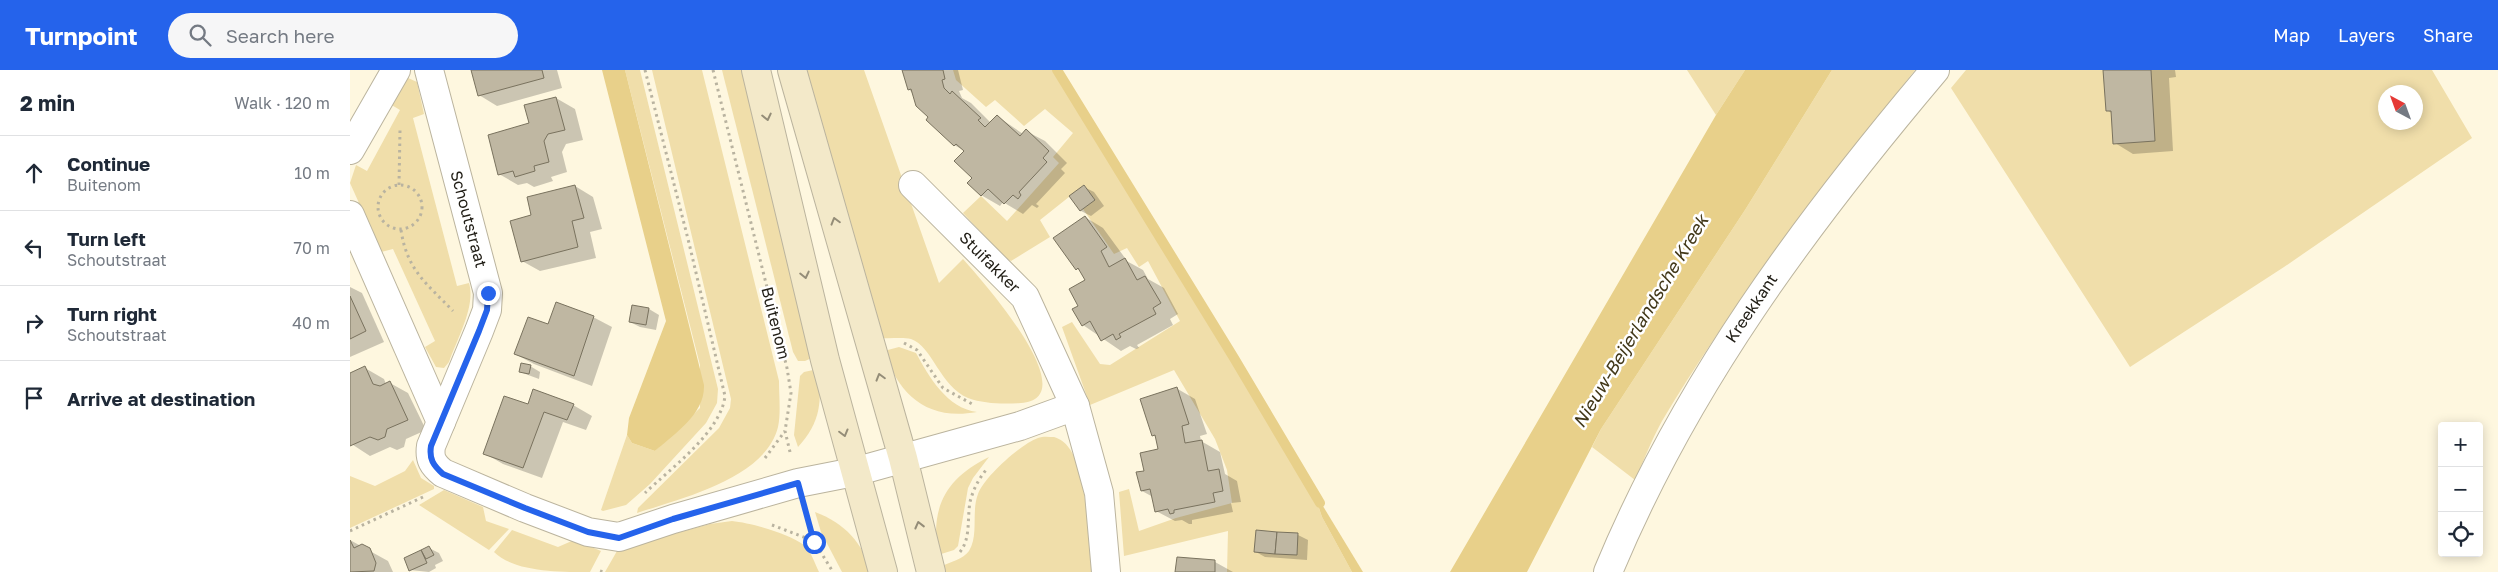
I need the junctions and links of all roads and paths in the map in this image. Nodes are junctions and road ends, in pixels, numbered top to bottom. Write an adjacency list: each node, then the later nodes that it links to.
1 (396, 70): 9 (street)
2 (429, 70): 14 (street, Schoutstraat)
3 (645, 70): 22 (path)
4 (713, 70): 21 (path, Buitenom)
5 (756, 70): 19 (main road, one-way to 19)
6 (792, 70): 17 (main road, one-way to 6)
7 (1934, 70): 28 (street, Kreekkant)
8 (401, 128): 10 (path)
9 (350, 150)
10 (399, 185): 13 (path); 13 (path)
11 (913, 185): 15 (street, Stuifakker)
12 (350, 215): 16 (street)
13 (401, 230): 14 (path)
14 (479, 331): 16 (street, Schoutstraat)
15 (1075, 406): 17 (street); 27 (street, Stuifakker)
16 (441, 422): 20 (street, Schoutstraat)
17 (903, 458): 19 (street); 24 (main road, one-way to 17)
18 (990, 465): 24 (path)
19 (854, 472): 21 (street, Schoutstraat); 26 (main road)
20 (453, 478): 21 (street, Schoutstraat); 23 (path)
21 (798, 483): 25 (path, Buitenom)
22 (644, 494)
23 (350, 531)
24 (930, 568)
25 (833, 572)
26 (883, 572)
27 (1106, 572)
28 (1608, 572)

